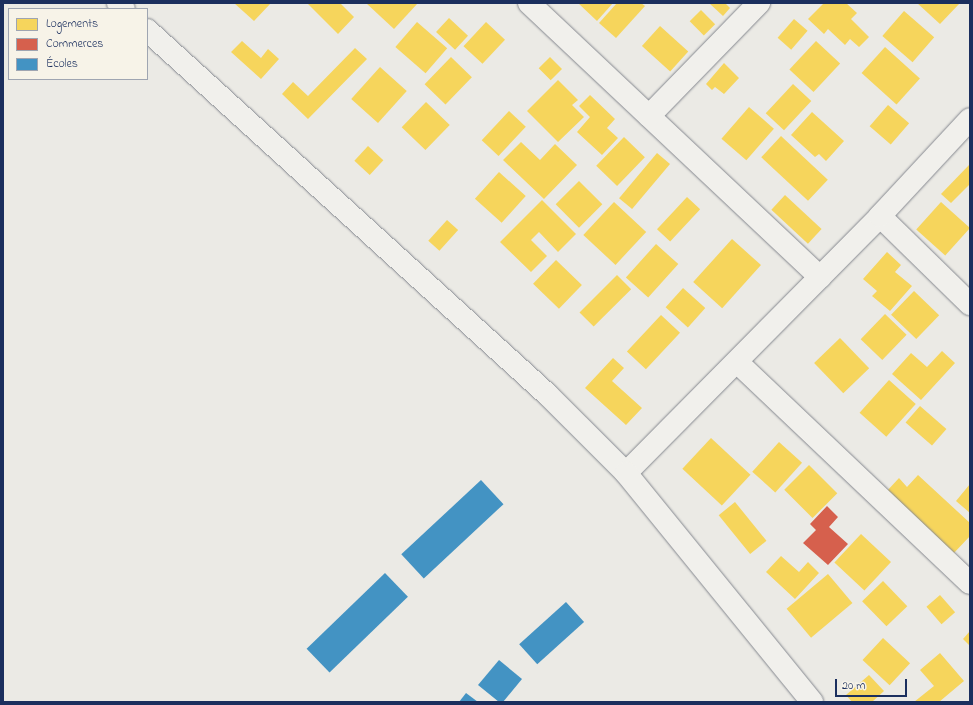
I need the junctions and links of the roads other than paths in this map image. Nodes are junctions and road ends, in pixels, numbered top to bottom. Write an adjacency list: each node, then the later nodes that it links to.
1 (529, 3): 4 (street)
2 (759, 3): 4 (street)
3 (148, 31): 10 (street)
4 (650, 116): 7 (street)
5 (970, 119): 6 (street)
6 (880, 216): 7 (street); 8 (street)
7 (820, 277): 9 (street)
8 (970, 304)
9 (737, 362): 10 (street); 11 (street)
10 (626, 473): 12 (street)
11 (970, 583)
12 (812, 702)

